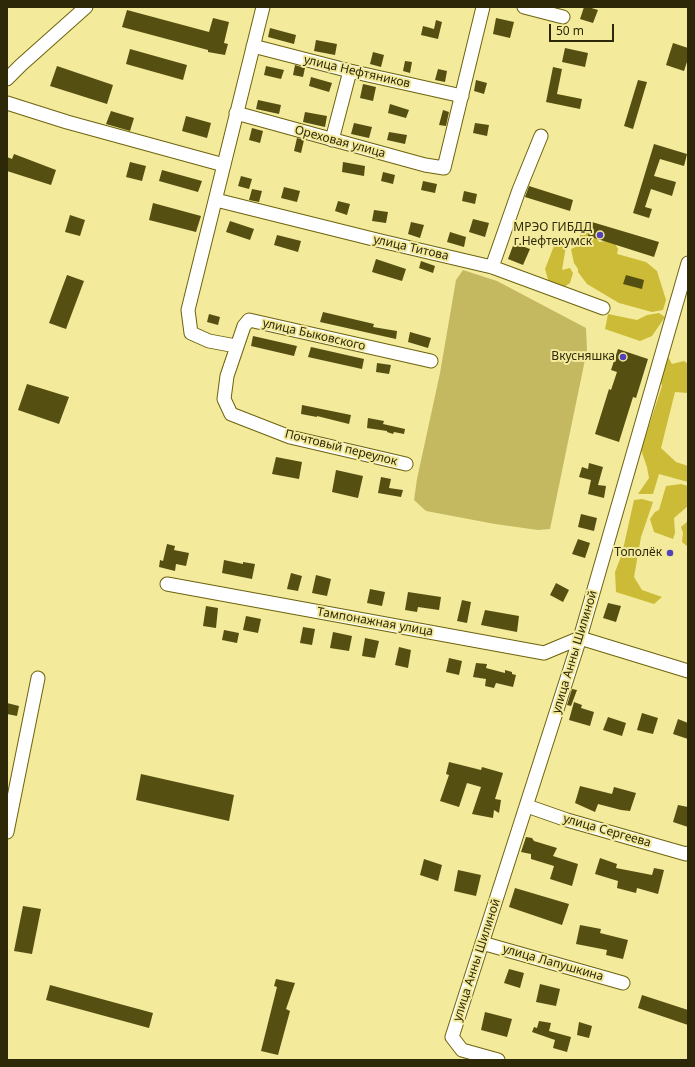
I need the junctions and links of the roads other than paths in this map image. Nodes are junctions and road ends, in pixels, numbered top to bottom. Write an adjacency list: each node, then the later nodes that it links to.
1 (86, 7): 8 (street)
2 (262, 7): 6 (street)
3 (483, 7): 9 (street)
4 (524, 7): 5 (street)
5 (563, 17)
6 (253, 46): 7 (street, улица Нефтяников); 11 (street)
7 (350, 71): 9 (street, улица Нефтяников); 13 (street)
8 (7, 79)
9 (462, 96): 13 (street, Ореховая улица)
10 (7, 103): 14 (street)
11 (236, 113): 13 (street, Ореховая улица); 14 (street)
12 (541, 136): 16 (street)
13 (332, 140)
14 (224, 165): 15 (street)
15 (216, 200): 16 (street, улица Титова); 19 (street)
16 (492, 267): 18 (street, улица Титова)
17 (687, 270): 23 (street, улица Анны Шилиной)
18 (603, 308)
19 (236, 346): 20 (street, улица Быковского); 21 (street, Почтовый переулок)
20 (431, 361)
21 (406, 464)
22 (167, 584): 23 (street, Тампонажная улица)
23 (580, 638): 24 (street); 26 (street, улица Анны Шилиной)
24 (688, 671)
25 (38, 678): 27 (street)
26 (527, 806): 28 (street, улица Сергеева); 29 (street, улица Анны Шилиной)
27 (7, 832)
28 (688, 853)
29 (482, 943): 30 (street, улица Лапушкина); 31 (street, улица Анны Шилиной)
30 (623, 983)
31 (498, 1060)

